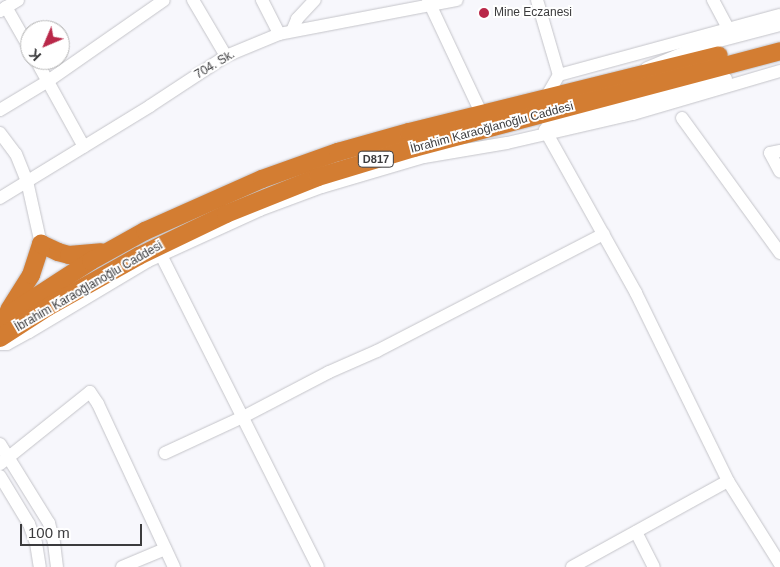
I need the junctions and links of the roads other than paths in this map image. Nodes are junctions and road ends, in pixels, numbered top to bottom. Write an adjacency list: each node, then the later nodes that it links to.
1 (18, 0): 10 (street)
2 (164, 0): 24 (street)
3 (193, 0): 19 (street)
4 (262, 0): 16 (street)
5 (315, 0): 14 (street)
6 (457, 0): 9 (street, 704. Sk.)
7 (537, 0): 23 (street)
8 (713, 0): 13 (street)
9 (429, 3): 14 (street, 704. Sk.); 29 (street)
10 (3, 9): 15 (street)
11 (780, 15): 13 (street)
12 (780, 25): 25 (street)
13 (728, 28): 23 (street)
14 (292, 31): 16 (street, 704. Sk.)
15 (20, 34)
16 (279, 34): 19 (street, 704. Sk.)
17 (780, 39): 25 (highway, İbrahim Karaoğlanoğlu Caddesi / D817)
18 (780, 51): 46 (highway, İbrahim Karaoğlanoğlu Caddesi / D817)
19 (226, 56): 33 (street, 704. Sk.)
20 (780, 67): 27 (street)
21 (42, 70): 24 (street)
22 (780, 71): 27 (street)
23 (559, 75): 26 (street)
24 (48, 80): 28 (street); 33 (street)
25 (623, 80): 26 (highway, İbrahim Karaoğlanoğlu Caddesi / D817)
26 (545, 99): 29 (highway, İbrahim Karaoğlanoğlu Caddesi / D817)
27 (667, 100): 32 (street)
28 (0, 110)
29 (482, 115): 42 (highway, İbrahim Karaoğlanoğlu Caddesi / D817)
30 (682, 118): 43 (street)
31 (0, 133): 36 (street)
32 (546, 134): 40 (street); 44 (street)
33 (84, 146): 38 (street, 704. Sk.)
34 (0, 147): 36 (street)
35 (780, 150): 37 (street)
36 (19, 166): 38 (street)
37 (780, 172)
38 (27, 181): 39 (street, 704. Sk.); 41 (street)
39 (0, 198)
40 (604, 234): 48 (street); 53 (street)
41 (41, 244): 42 (highway); 45 (highway)
42 (109, 251): 45 (highway, İbrahim Karaoğlanoğlu Caddesi / D817)
43 (780, 253)
44 (161, 255): 47 (street); 48 (street)
45 (3, 318)
46 (0, 338)
47 (0, 344)
48 (243, 417): 50 (street); 61 (street)
49 (0, 444): 51 (street)
50 (166, 453)
51 (4, 461): 55 (street); 58 (street)
52 (0, 476): 57 (street)
53 (728, 481): 54 (street); 56 (street)
54 (636, 532): 62 (street); 63 (street)
55 (165, 549): 59 (street); 60 (street)
56 (780, 564)
57 (40, 567)
58 (57, 567)
59 (122, 567)
60 (174, 567)
61 (318, 567)
62 (572, 567)
63 (654, 567)

